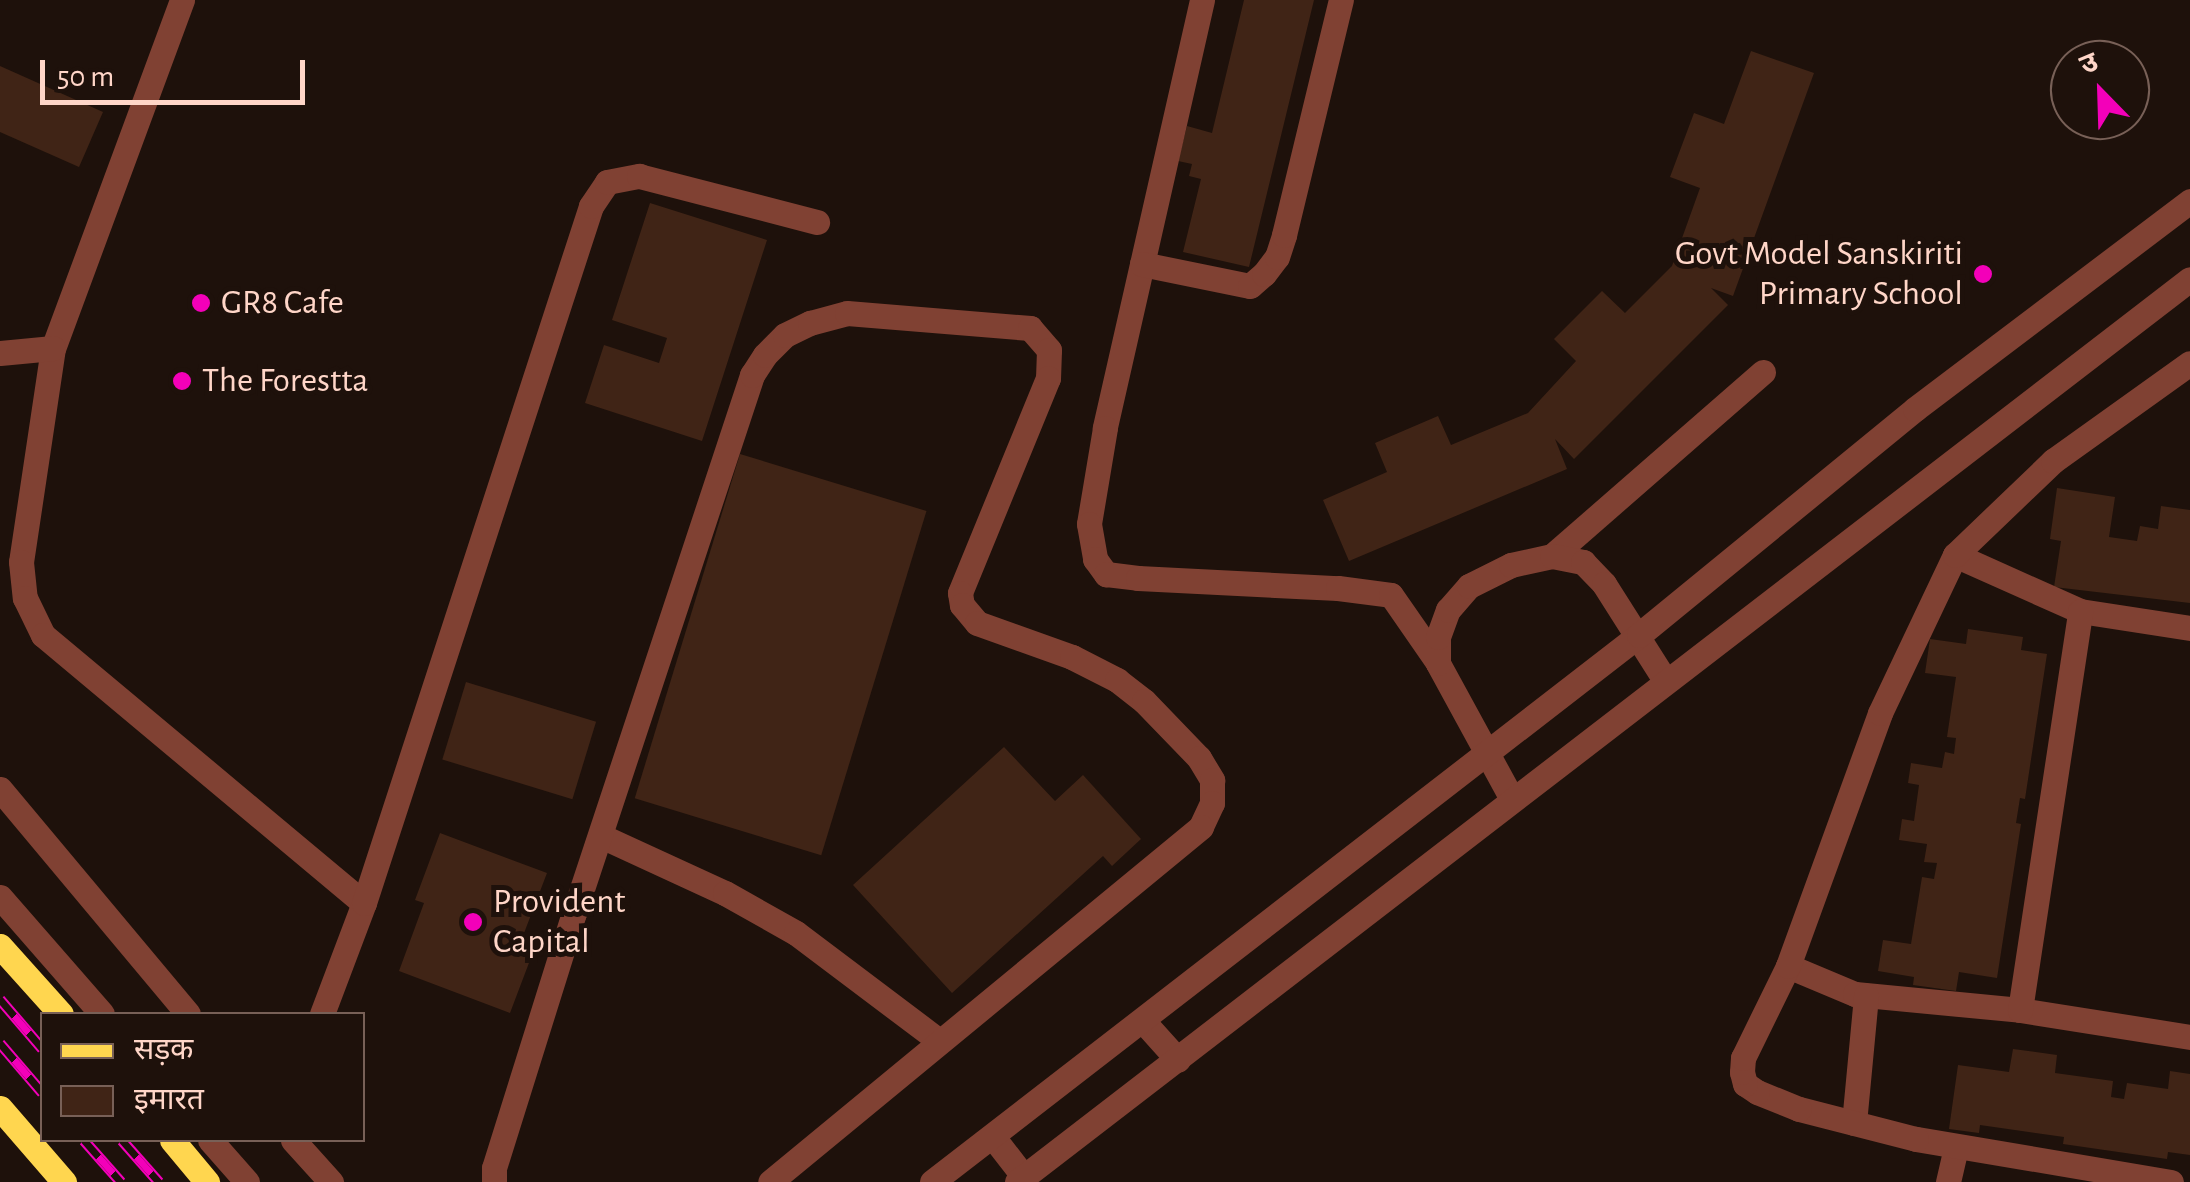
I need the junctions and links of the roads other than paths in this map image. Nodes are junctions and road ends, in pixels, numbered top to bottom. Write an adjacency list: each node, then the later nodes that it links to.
1 (182, 0): 8 (street)
2 (1202, 0): 6 (street)
3 (1341, 0): 6 (street)
4 (2190, 201): 16 (street)
5 (816, 222): 24 (street)
6 (1142, 264): 17 (street)
7 (2190, 279): 18 (street)
8 (53, 348): 9 (street); 24 (street)
9 (0, 354)
10 (2190, 363): 12 (street)
11 (1763, 372): 13 (street)
12 (1955, 555): 14 (street); 26 (street)
13 (1552, 556): 16 (street); 17 (street)
14 (2080, 610): 15 (street); 28 (street)
15 (2190, 628)
16 (1639, 635): 18 (street); 19 (street)
17 (1438, 663): 19 (street)
18 (1666, 680): 21 (street)
19 (1484, 752): 21 (street); 33 (street)
20 (0, 789): 31 (street)
21 (1512, 799): 36 (street)
22 (601, 836): 35 (street); 35 (street); 50 (street)
23 (0, 896): 30 (street)
24 (364, 904): 32 (street)
25 (0, 946): 29 (main road)
26 (1788, 966): 27 (street); 38 (street)
27 (1866, 996): 28 (street); 38 (street)
28 (2020, 1010): 34 (street)
29 (59, 1012)
30 (100, 1012)
31 (186, 1012)
32 (323, 1012)
33 (1143, 1021): 36 (street); 39 (street)
34 (2190, 1037)
35 (938, 1040): 51 (street)
36 (1178, 1060): 44 (street)
37 (0, 1108): 45 (main road)
38 (1854, 1123): 43 (street)
39 (993, 1137): 44 (street); 52 (street)
40 (212, 1142): 48 (street)
41 (295, 1142): 49 (street)
42 (178, 1147): 46 (main road); 47 (main road)
43 (1956, 1147): 53 (street); 54 (street)
44 (1021, 1180)
45 (64, 1182)
46 (192, 1182)
47 (208, 1182)
48 (247, 1182)
49 (331, 1182)
50 (494, 1182)
51 (770, 1182)
52 (932, 1182)
53 (1948, 1182)
54 (2170, 1182)

